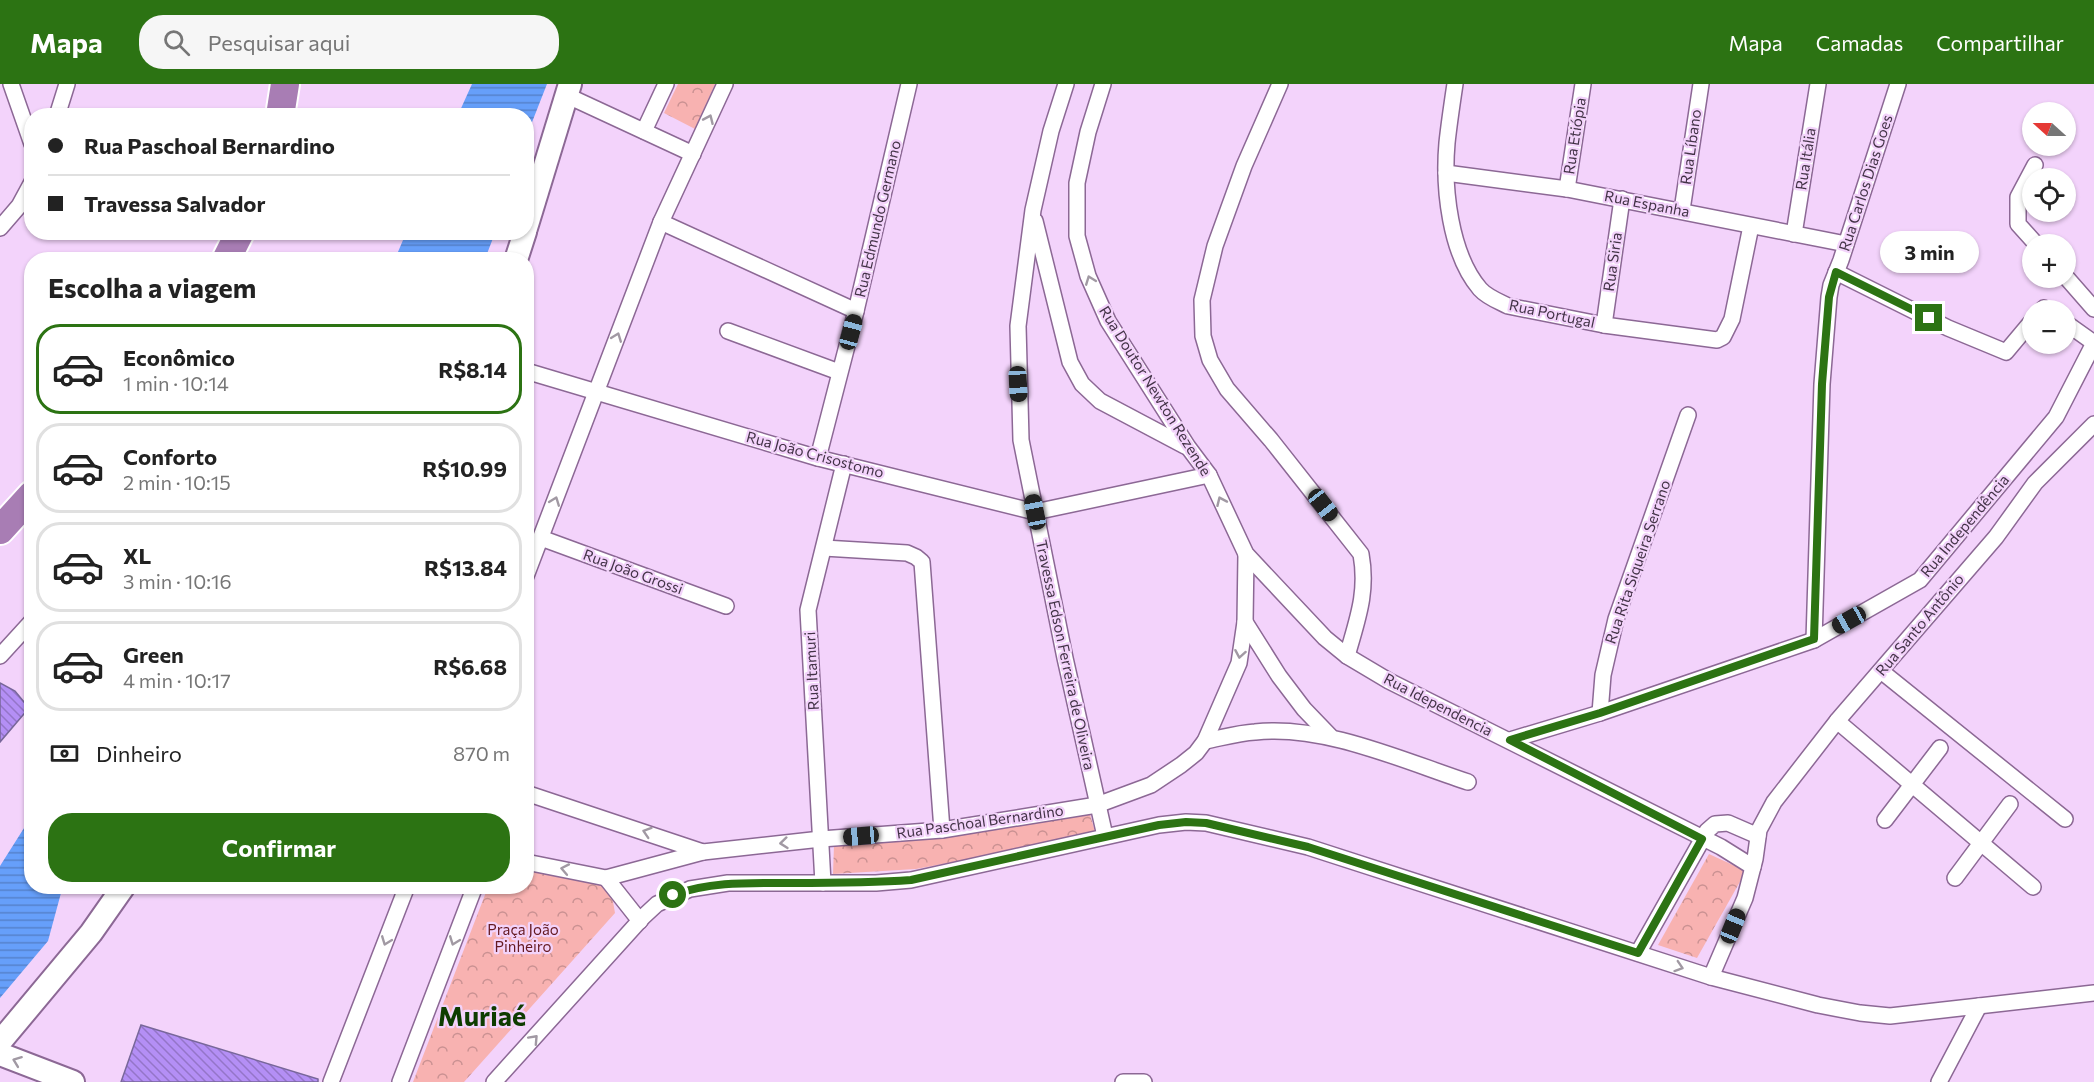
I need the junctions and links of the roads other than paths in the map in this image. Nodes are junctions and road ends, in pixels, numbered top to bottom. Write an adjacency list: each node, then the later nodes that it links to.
1 (10, 84): 18 (street)
2 (67, 84): 16 (street)
3 (285, 84): 17 (highway)
4 (666, 84): 19 (street)
5 (725, 84): 20 (street, one-way to 5)
6 (909, 84): 38 (street, Rua Edmundo Germano)
7 (1066, 84): 27 (street, Travessa Edson Ferreira de Oliveira)
8 (1103, 84): 49 (street, Rua Doutor Newton Rezende, one-way to 8)
9 (1280, 84): 65 (street)
10 (1455, 84): 22 (street, Rua Portugal)
11 (1583, 84): 23 (street, Rua Etiópia)
12 (1701, 84): 28 (street, Rua Líbano)
13 (1818, 84): 32 (street, Rua Itália)
14 (1898, 84): 34 (street, Rua Carlos Dias Goes)
15 (569, 90): 19 (street); 26 (street)
16 (60, 108)
17 (281, 108)
18 (24, 122)
19 (644, 131): 20 (street)
20 (693, 154): 29 (street)
21 (2035, 165): 33 (street)
22 (1446, 173): 23 (street, Rua Espanha); 39 (street, Rua Portugal)
23 (1567, 189): 25 (street, Rua Espanha)
24 (24, 197): 31 (street)
25 (1622, 199): 28 (street, Rua Espanha); 39 (street, Rua Siria)
26 (534, 204)
27 (1033, 210): 49 (street); 54 (street, Travessa Edson Ferreira de Oliveira)
28 (1682, 210): 30 (street, Rua Espanha)
29 (662, 222): 38 (street); 46 (street, one-way to 29)
30 (1751, 226): 32 (street, Rua Espanha); 39 (street, Rua Portugal)
31 (0, 228)
32 (1794, 234): 34 (street, Rua Espanha)
33 (2027, 234)
34 (1846, 244): 35 (street, Rua Carlos Dias Goes)
35 (1836, 272): 42 (street); 63 (street, Rua Carlos Dias Goes)
36 (2076, 288): 37 (street)
37 (2094, 309)
38 (856, 311): 44 (street, Rua Edmundo Germano)
39 (1604, 325)
40 (2076, 330): 43 (street)
41 (728, 331): 44 (street)
42 (2022, 333)
43 (2094, 343): 63 (street, Rua Independência)
44 (840, 372): 50 (street, Rua Edmundo Germano)
45 (534, 373): 46 (street, Rua João Crisostomo)
46 (597, 392): 50 (street, Rua João Crisostomo); 56 (street, one-way to 46)
47 (1688, 415): 67 (street, Rua Rita Siqueira Serrano)
48 (2094, 424): 66 (street, Rua Santo Antônio)
49 (1188, 447): 52 (street, Rua Doutor Newton Rezende)
50 (818, 458): 51 (street, Rua João Crisostomo)
51 (844, 464): 54 (street, Rua João Crisostomo); 57 (street, Rua Itamuri)
52 (1209, 475): 54 (street); 58 (street, Rua Doutor Newton Rezende, one-way to 52)
53 (24, 504): 55 (highway)
54 (1035, 512): 77 (street, Travessa Edson Ferreira de Oliveira)
55 (0, 530)
56 (541, 538): 59 (street); 60 (street, Rua João Grossi)
57 (824, 548): 80 (street); 83 (street, Rua Itamuri)
58 (1246, 554): 61 (street); 65 (street, Rua Idependencia)
59 (534, 556)
60 (726, 606)
61 (1245, 622): 69 (street); 71 (street, one-way to 71)
62 (24, 630): 64 (street)
63 (1814, 639): 67 (street, Rua Independência)
64 (0, 656)
65 (1347, 656): 70 (street, Rua Idependencia)
66 (1881, 671): 68 (street, Rua Santo Antônio); 78 (street)
67 (1600, 713): 70 (street, Rua Independência)
68 (1837, 722): 74 (street); 82 (street, Rua Santo Antônio)
69 (1330, 736): 71 (street); 73 (street)
70 (1510, 740): 84 (street, Rua Idependencia)
71 (1205, 741): 77 (street, Rua Paschoal Bernardino)
72 (1940, 748): 74 (street)
73 (1468, 782)
74 (1911, 785): 79 (street); 85 (street)
75 (534, 796): 86 (street, Rua Paschoal Bernardino, one-way to 75)
76 (2010, 804): 85 (street)
77 (1097, 805): 80 (street, Rua Paschoal Bernardino); 81 (street, Travessa Edson Ferreira de Oliveira)
78 (2065, 819)
79 (1885, 820)
80 (942, 830): 83 (street, Rua Paschoal Bernardino)
81 (1105, 836): 91 (street); 97 (street)
82 (1758, 836): 84 (street); 88 (street, Rua Santo Antônio)
83 (821, 839): 86 (street, Rua Paschoal Bernardino, one-way to 86); 91 (street, Rua Itamuri)
84 (1702, 839): 88 (street, Rua Idependencia); 97 (street)
85 (1981, 842): 90 (street); 92 (street)
86 (703, 852): 89 (street)
87 (534, 864): 89 (street, one-way to 87)
88 (1753, 867): 98 (street, Rua Santo Antônio)
89 (606, 878): 96 (street)
90 (1954, 878)
91 (823, 883): 96 (street)
92 (2033, 887)
93 (118, 894): 101 (street)
94 (404, 894): 104 (street, one-way to 104)
95 (472, 894): 105 (street, one-way to 105)
96 (640, 921): 106 (street, one-way to 96)
97 (1638, 953): 98 (street, one-way to 98)
98 (1711, 977): 100 (street)
99 (2094, 993): 100 (street)
100 (1979, 1006): 109 (street)
101 (0, 1042)
102 (0, 1054): 103 (street, one-way to 102)
103 (73, 1082)
104 (331, 1082)
105 (400, 1082)
106 (494, 1082)
107 (1123, 1082): 108 (street)
108 (1144, 1082)
109 (1939, 1082)

